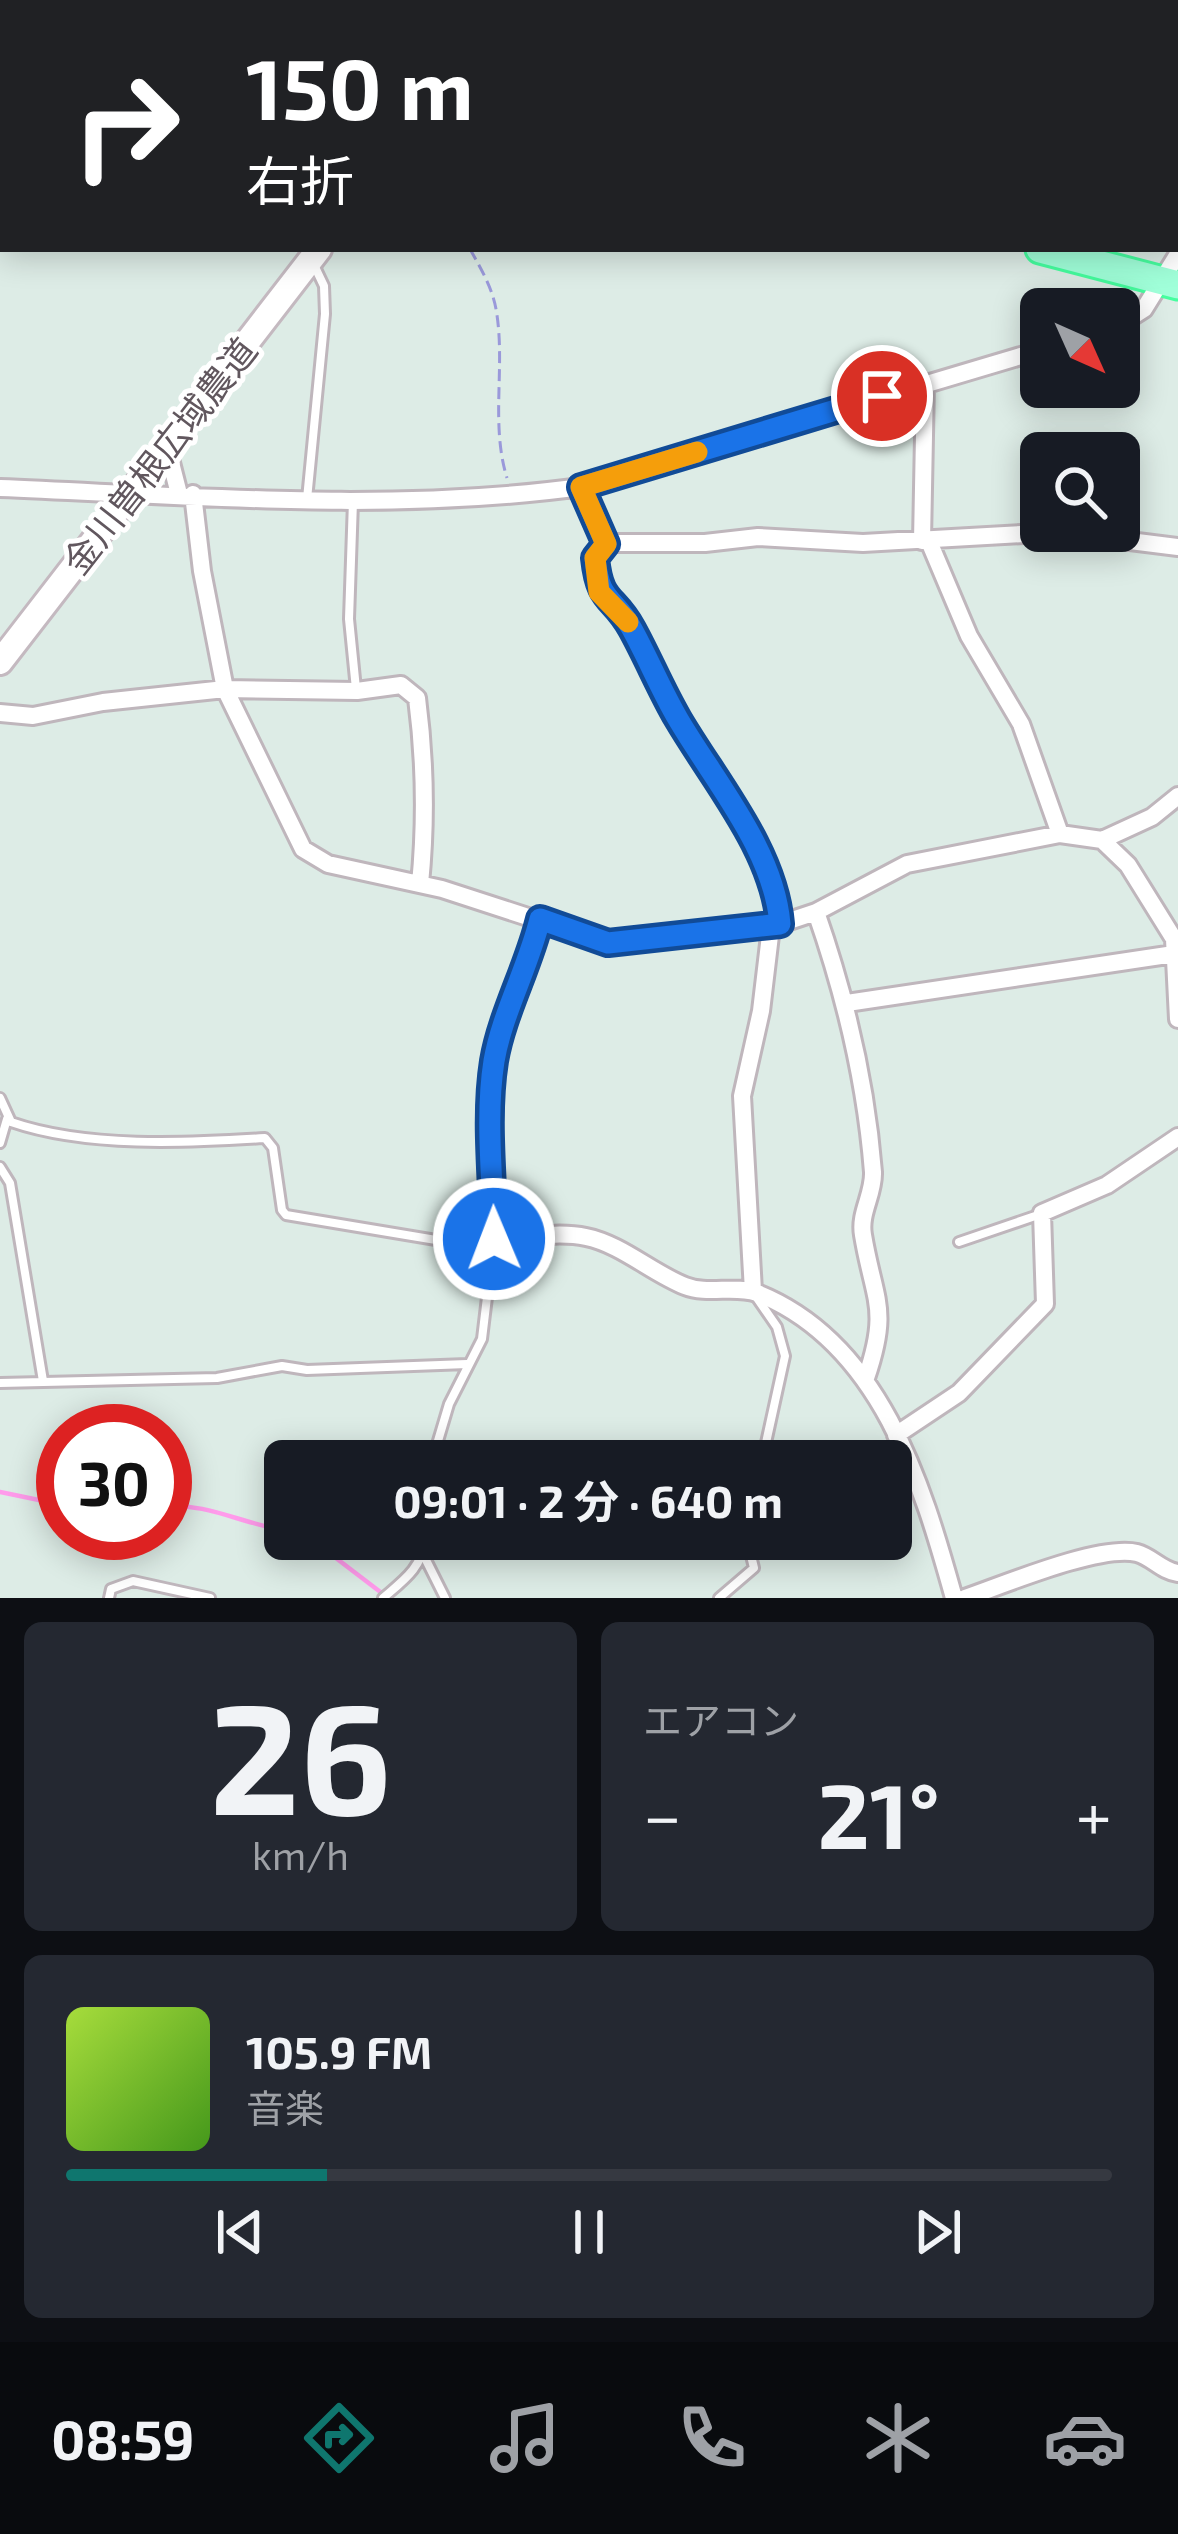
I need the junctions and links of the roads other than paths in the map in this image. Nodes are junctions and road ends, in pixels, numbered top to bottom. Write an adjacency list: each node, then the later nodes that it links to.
1 (1052, 252): 4 (main road)
2 (315, 254): 8 (street, 金川曽根広域農道); 14 (lane)
3 (1178, 254): 4 (street)
4 (1170, 282): 5 (street)
5 (1140, 312)
6 (1020, 356): 7 (street)
7 (925, 383): 9 (street); 15 (street)
8 (167, 447): 11 (street, 金川曽根広域農道); 12 (street)
9 (581, 487): 13 (street); 16 (street)
10 (0, 488): 11 (street)
11 (132, 492): 12 (street); 18 (street, 金川曽根広域農道)
12 (186, 494): 14 (street); 19 (street)
13 (353, 500): 14 (street); 20 (lane)
14 (307, 501)
15 (925, 540): 16 (street); 17 (street); 23 (street)
16 (606, 544): 28 (lane)
17 (1178, 547)
18 (0, 662)
19 (225, 689): 20 (street); 21 (street); 25 (street)
20 (357, 691): 25 (street)
21 (0, 713)
22 (1178, 796): 24 (street)
23 (1060, 834): 24 (street); 26 (street)
24 (1102, 840): 29 (street)
25 (420, 884): 27 (street)
26 (816, 912): 28 (street); 30 (street)
27 (540, 919): 28 (street); 38 (street)
28 (775, 926): 40 (street)
29 (1175, 945): 30 (street); 31 (street)
30 (847, 1003): 42 (street)
31 (1178, 1019)
32 (0, 1097): 33 (lane)
33 (8, 1117): 35 (lane); 38 (lane)
34 (1178, 1137): 37 (street)
35 (0, 1143)
36 (0, 1167): 43 (lane)
37 (1042, 1213): 39 (lane); 45 (street)
38 (494, 1239): 40 (street); 41 (lane)
39 (959, 1242)
40 (753, 1291): 42 (street); 47 (lane)
41 (467, 1364): 43 (lane); 46 (lane)
42 (866, 1378): 45 (street)
43 (43, 1381): 44 (lane)
44 (0, 1383)
45 (896, 1435): 57 (street)
46 (438, 1440)
47 (767, 1440)
48 (420, 1560): 54 (lane)
49 (426, 1560): 55 (lane)
50 (752, 1560): 56 (lane)
51 (1178, 1574): 58 (street)
52 (109, 1598): 53 (lane)
53 (210, 1598)
54 (383, 1598)
55 (445, 1598)
56 (719, 1598)
57 (954, 1598)
58 (965, 1598)

